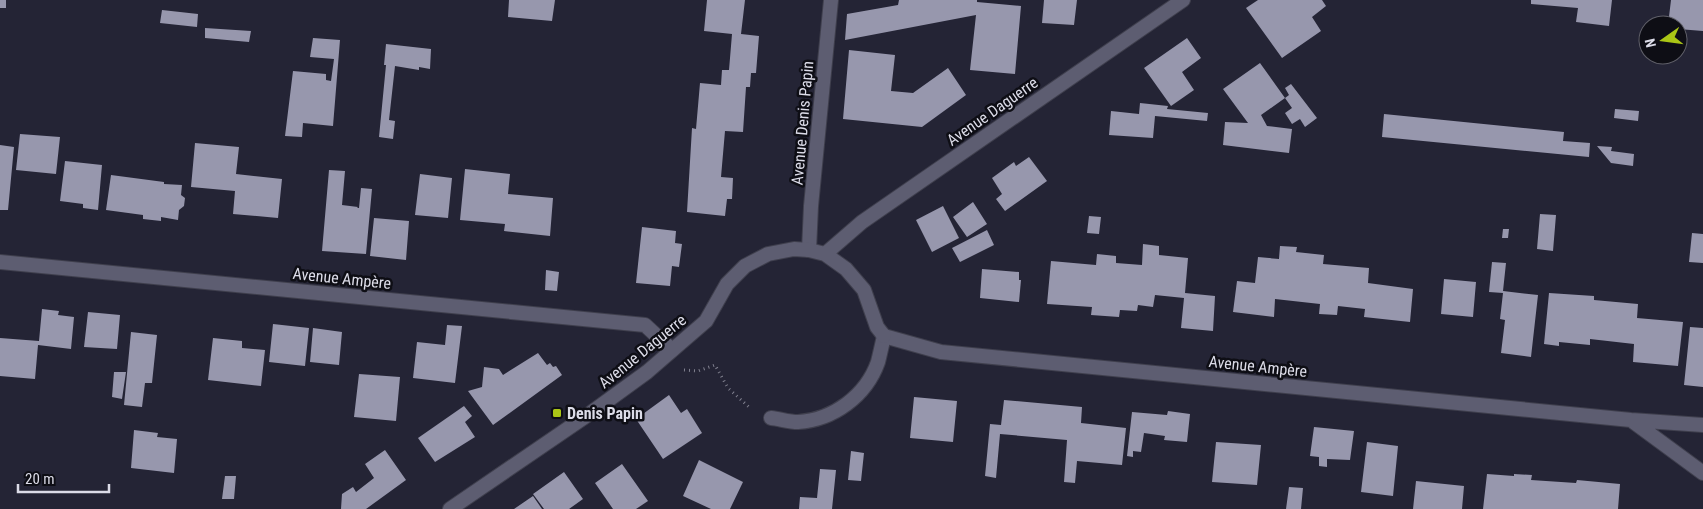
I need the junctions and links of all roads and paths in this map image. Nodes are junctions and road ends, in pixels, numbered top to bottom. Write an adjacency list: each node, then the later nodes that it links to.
1 (831, 0): 3 (street, Avenue Denis Papin)
2 (1183, 0): 4 (street, Avenue Daguerre)
3 (809, 250): 4 (street, Avenue Daguerre); 7 (street, Avenue Daguerre)
4 (825, 254): 6 (street)
5 (0, 262): 7 (street, Avenue Ampère)
6 (884, 336): 9 (street); 10 (street, Avenue Ampère)
7 (672, 350): 13 (street, Avenue Daguerre)
8 (683, 370): 9 (path)
9 (771, 418)
10 (1631, 420): 11 (street, Avenue Ampère); 12 (street)
11 (1703, 425)
12 (1703, 473)
13 (450, 509)

